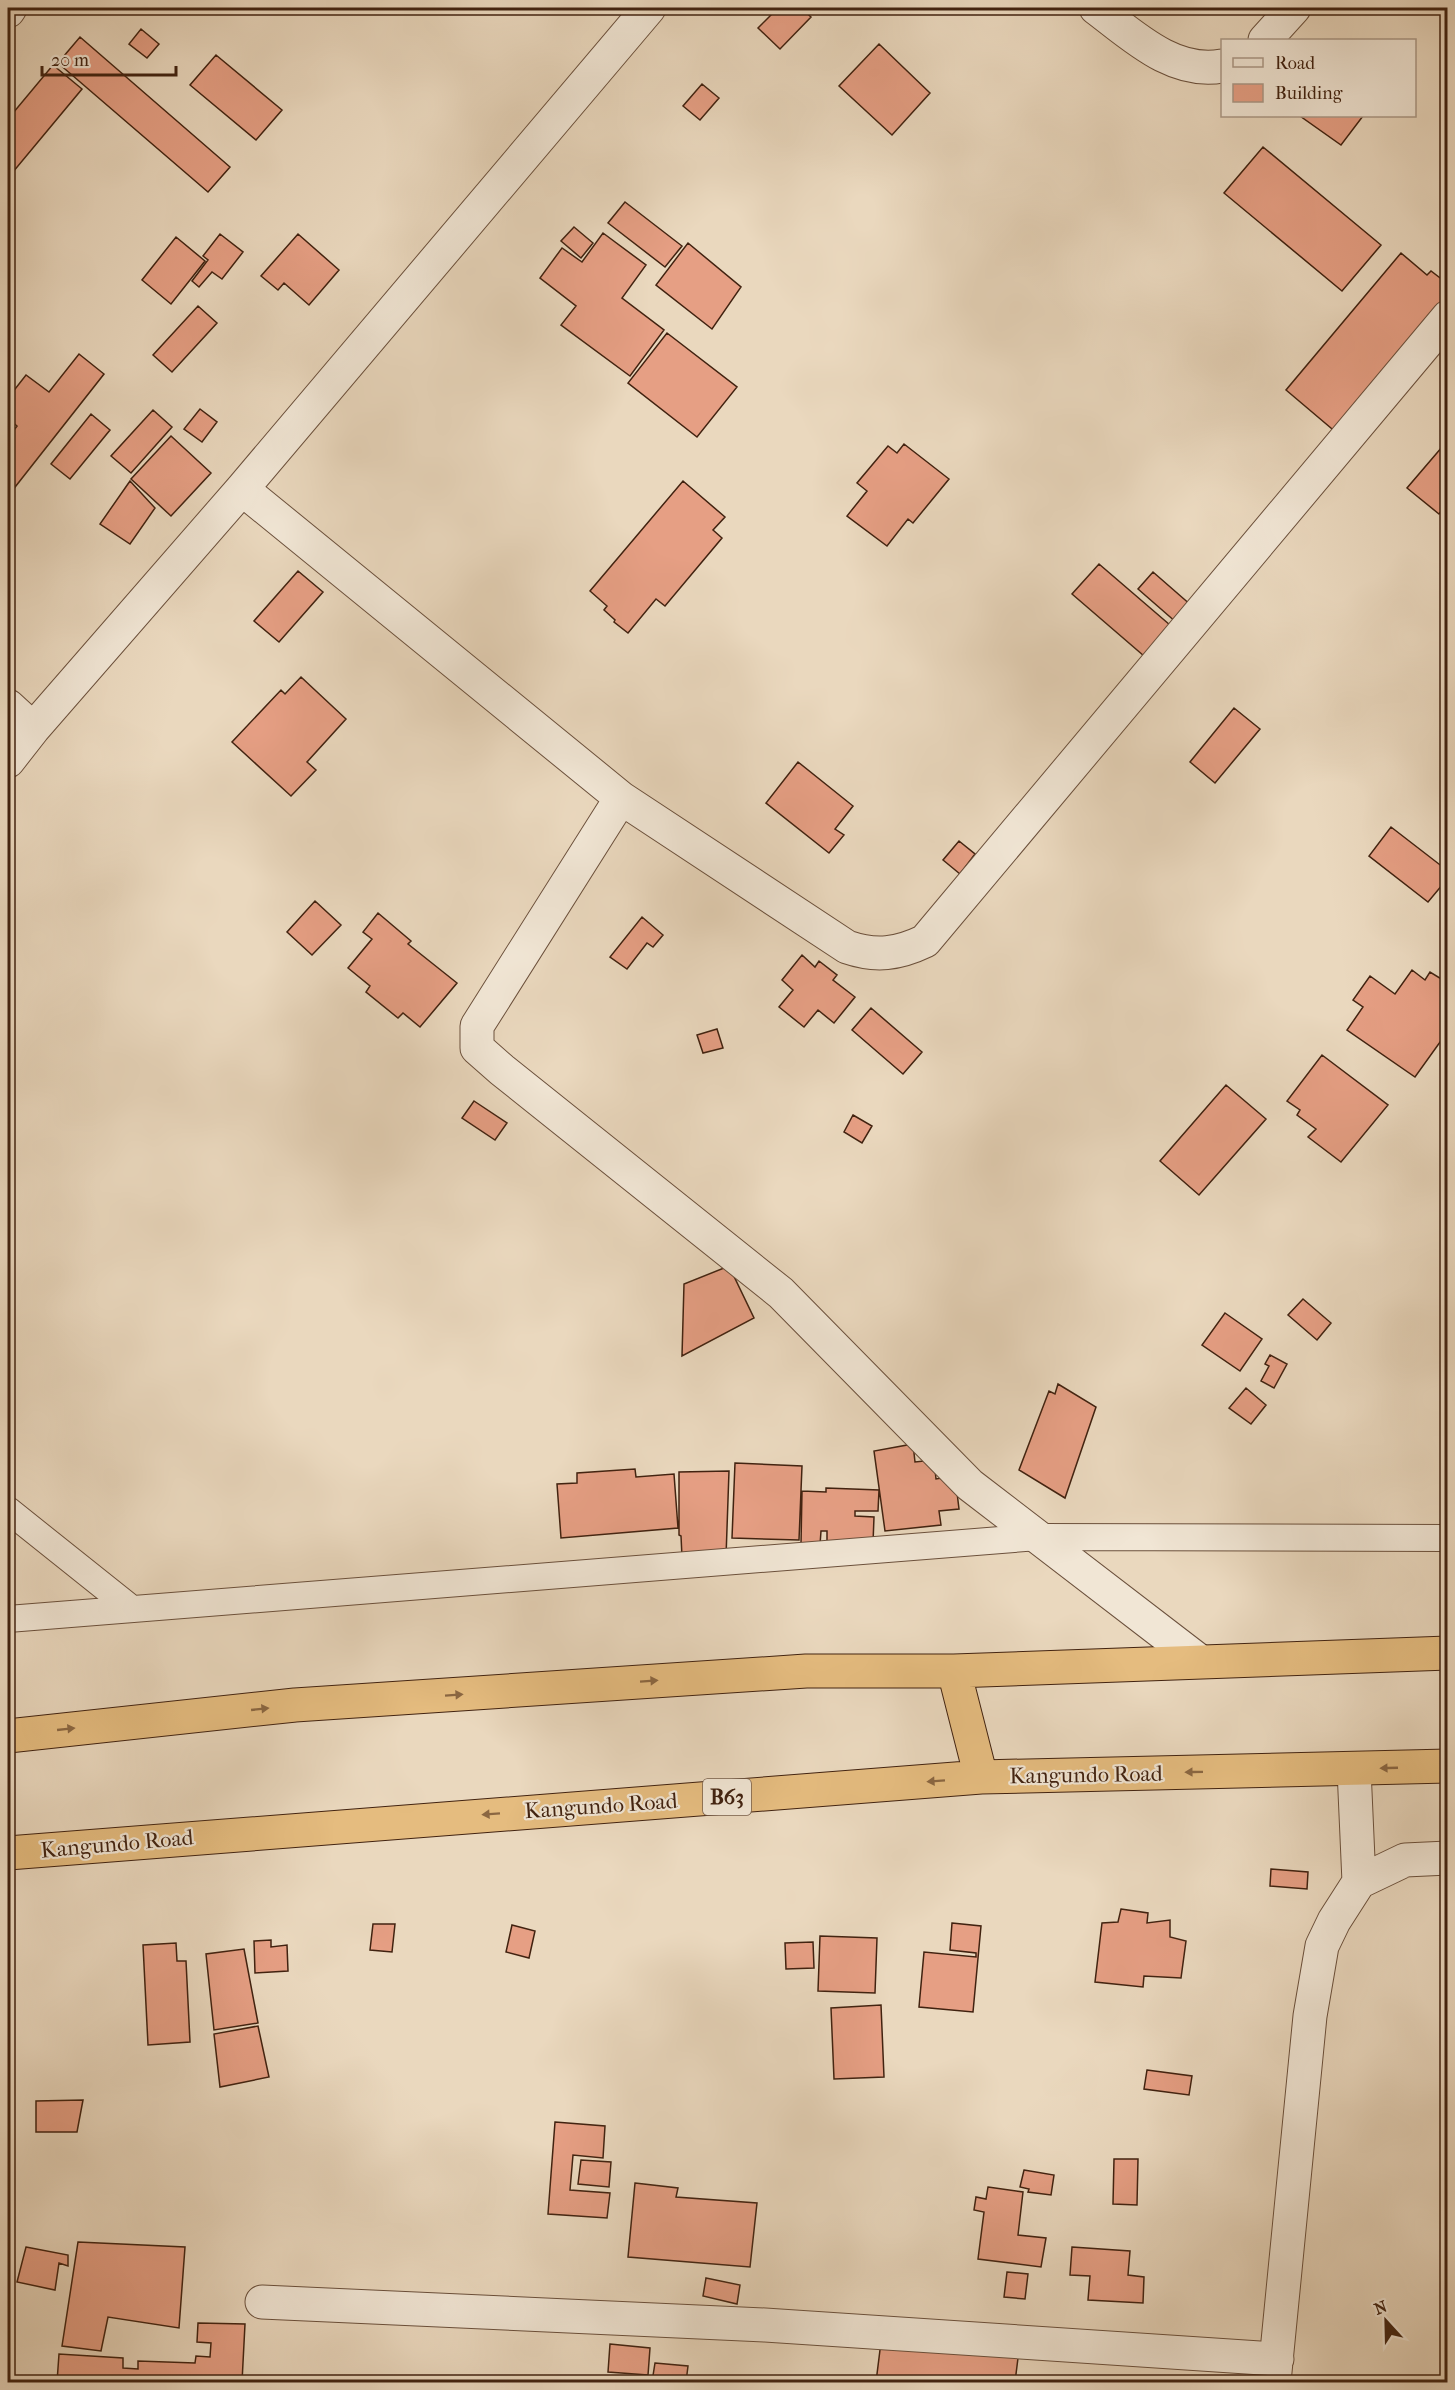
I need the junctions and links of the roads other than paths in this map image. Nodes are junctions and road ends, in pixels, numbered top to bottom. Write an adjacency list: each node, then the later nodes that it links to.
1 (649, 8): 7 (street)
2 (1096, 8): 5 (street)
3 (1294, 8): 4 (street)
4 (1266, 39)
5 (1221, 66)
6 (1448, 317): 11 (street)
7 (242, 489): 9 (street); 11 (street)
8 (8, 706): 9 (street)
9 (33, 729): 10 (street)
10 (8, 761)
11 (621, 798): 13 (street)
12 (8, 1510): 15 (lane)
13 (1038, 1537): 14 (lane); 15 (lane); 18 (street)
14 (1448, 1538)
15 (132, 1609): 16 (lane)
16 (8, 1619)
17 (1448, 1653): 18 (highway)
18 (1198, 1660): 19 (highway)
19 (954, 1671): 20 (highway, one-way to 19); 23 (highway)
20 (8, 1736)
21 (1448, 1766): 22 (highway, Kangundo Road / B63, one-way to 22)
22 (1354, 1769): 23 (highway, Kangundo Road / B63, one-way to 23); 26 (street)
23 (981, 1777): 24 (highway, Kangundo Road / B63, one-way to 24)
24 (8, 1853)
25 (1448, 1858): 26 (street)
26 (1359, 1882): 28 (street)
27 (262, 2302): 28 (street)
28 (1275, 2371)

